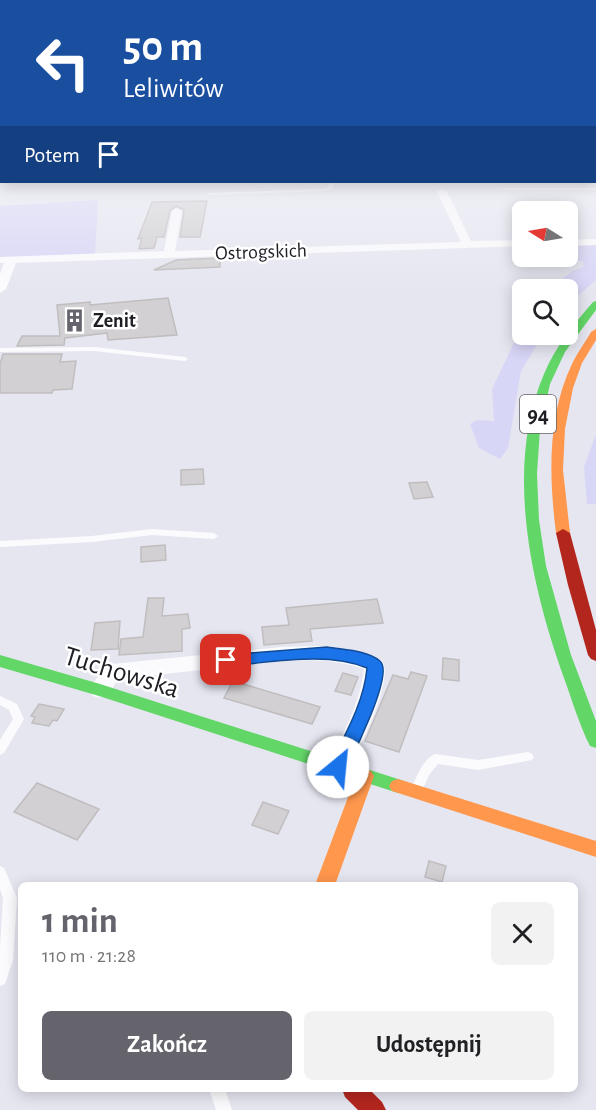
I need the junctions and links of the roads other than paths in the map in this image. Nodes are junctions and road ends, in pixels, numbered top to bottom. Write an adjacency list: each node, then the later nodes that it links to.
1 (331, 186): 5 (lane)
2 (504, 189): 3 (lane)
3 (596, 189)
4 (442, 192): 10 (street)
5 (208, 194)
6 (177, 211): 11 (street)
7 (596, 242): 9 (street)
8 (512, 243): 10 (street, Ostrogskich)
9 (578, 243)
10 (467, 244): 11 (street, Ostrogskich)
11 (169, 253): 12 (street, Ostrogskich)
12 (5, 260): 13 (street)
13 (0, 289)
14 (596, 304): 24 (main road, 94)
15 (596, 332): 20 (main road, 94)
16 (0, 350): 17 (lane)
17 (184, 359)
18 (214, 536): 19 (lane)
19 (0, 544)
20 (596, 655)
21 (0, 661): 22 (main road, Tuchowska)
22 (100, 690): 27 (main road, Tuchowska); 27 (street)
23 (0, 700): 25 (lane)
24 (596, 741)
25 (0, 750)
26 (528, 757): 29 (lane)
27 (338, 767): 28 (main road, Tuchowska)
28 (365, 776): 29 (main road, Tuchowska); 32 (main road)
29 (416, 792): 30 (main road, Tuchowska)
30 (596, 849)
31 (0, 872): 33 (lane)
32 (326, 882)
33 (15, 899): 34 (lane)
34 (0, 979)
35 (218, 1092): 37 (lane)
36 (356, 1092): 38 (main road)
37 (224, 1110)
38 (374, 1110)

